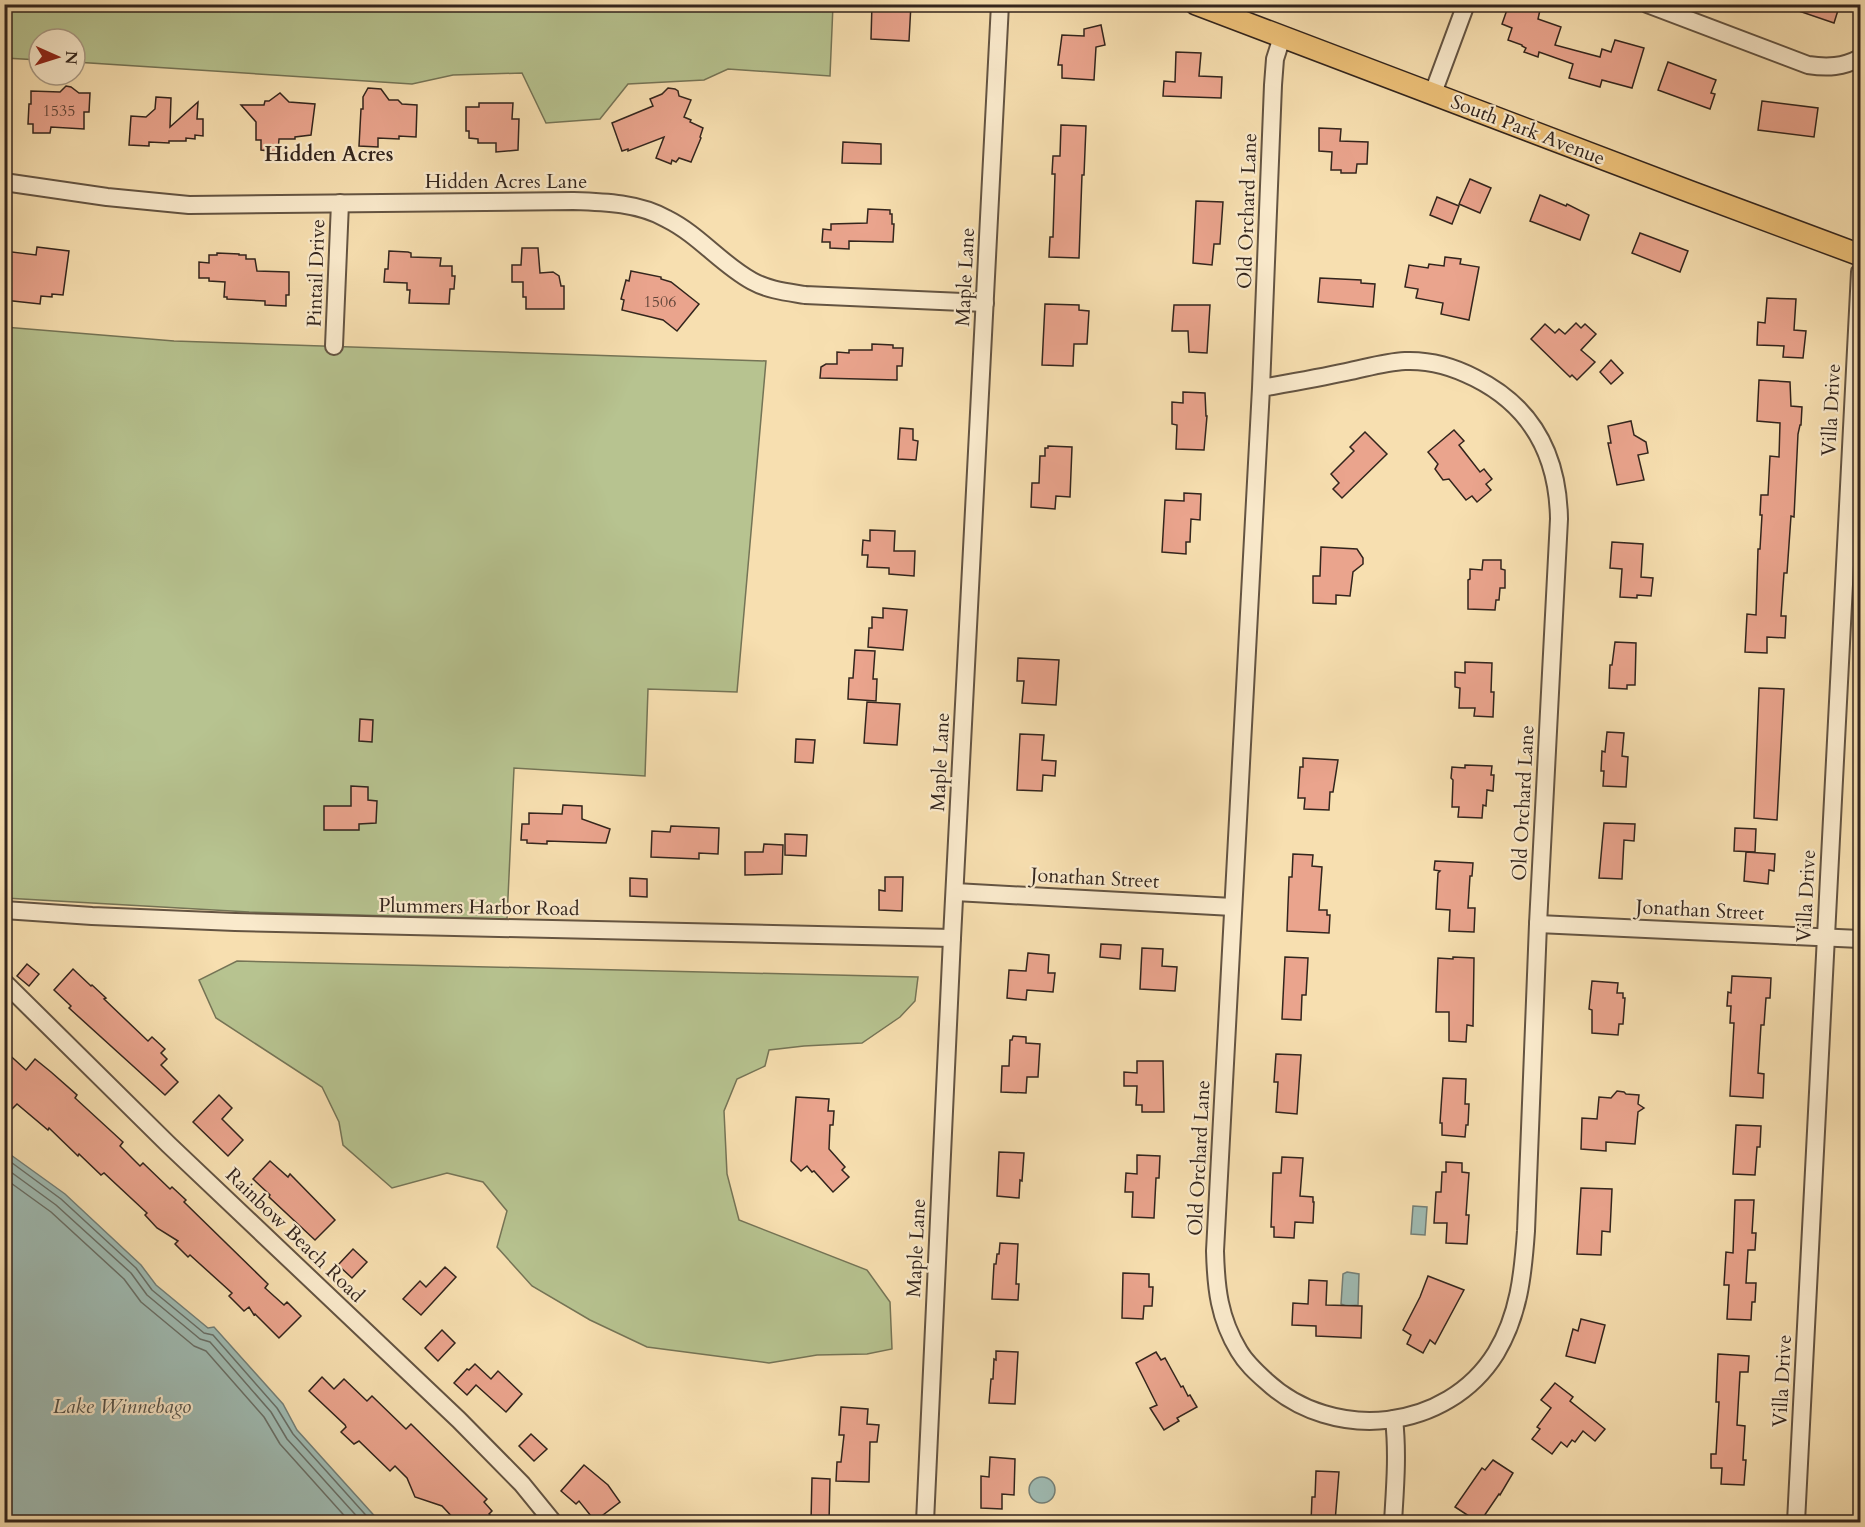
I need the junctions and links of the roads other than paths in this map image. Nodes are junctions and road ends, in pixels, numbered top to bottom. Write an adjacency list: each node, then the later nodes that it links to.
1 (1000, 4): 12 (street, Maple Lane)
2 (1196, 4): 5 (main road, South Park Avenue)
3 (1466, 4): 7 (street)
4 (1647, 4): 6 (street)
5 (1282, 37): 7 (main road, South Park Avenue); 14 (street, Old Orchard Lane)
6 (1859, 59)
7 (1433, 93): 10 (main road, South Park Avenue)
8 (4, 182): 9 (street, Hidden Acres Lane)
9 (340, 203): 12 (street, Hidden Acres Lane); 13 (street, Pintail Drive)
10 (1860, 255)
11 (1860, 272): 19 (street, Villa Drive)
12 (985, 303): 15 (street, Maple Lane)
13 (334, 346)
14 (1261, 388): 16 (street, Old Orchard Lane); 18 (street, Old Orchard Lane)
15 (955, 892): 16 (street, Jonathan Street); 20 (street, Maple Lane)
16 (1233, 907): 23 (street, Old Orchard Lane)
17 (4, 910): 20 (street, Plummers Harbor Road)
18 (1538, 924): 19 (street, Jonathan Street); 23 (street, Old Orchard Lane)
19 (1825, 937): 21 (street, Jonathan Street); 27 (street, Villa Drive)
20 (952, 938): 25 (street, Maple Lane)
21 (1860, 939)
22 (4, 982): 24 (street, Rainbow Beach Road)
23 (1394, 1419): 26 (street)
24 (553, 1522)
25 (925, 1522)
26 (1394, 1522)
27 (1796, 1522)

